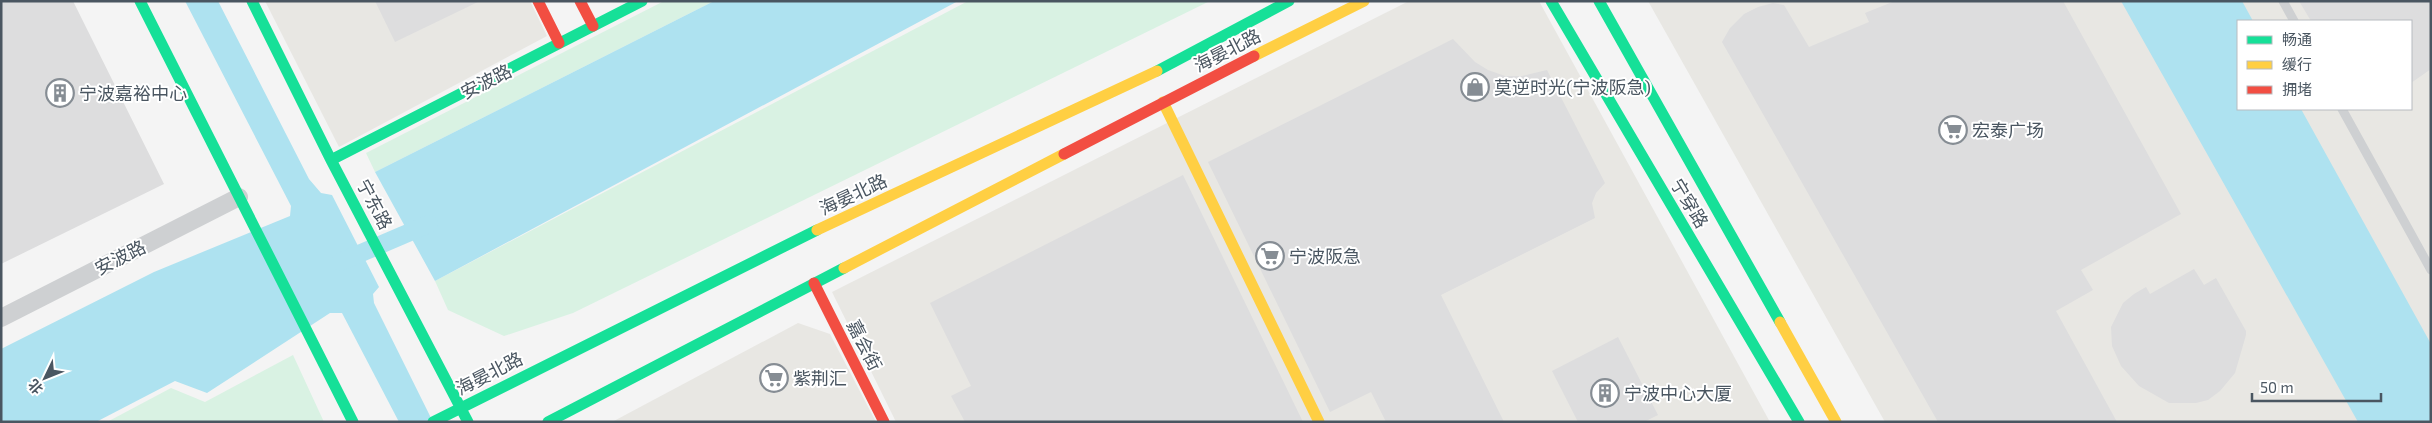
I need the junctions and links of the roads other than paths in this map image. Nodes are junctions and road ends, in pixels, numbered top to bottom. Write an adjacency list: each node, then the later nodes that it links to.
1 (140, 1): 17 (main road)
2 (252, 1): 16 (main road, 宁东路)
3 (538, 1): 13 (main road)
4 (580, 1): 12 (main road)
5 (642, 1): 12 (main road, 安波路)
6 (1289, 1): 21 (main road, 海晏北路)
7 (1364, 1): 14 (main road, 海晏北路)
8 (1551, 1): 28 (main road, 宁穿路)
9 (1600, 1): 29 (main road, 宁穿路)
10 (2283, 1): 11 (lane)
11 (2293, 20)
12 (593, 26): 13 (main road, 安波路)
13 (559, 43): 16 (main road, 安波路)
14 (1162, 102): 19 (main road, 海晏北路); 27 (main road)
15 (2343, 110): 18 (lane)
16 (331, 160): 21 (main road, 宁东路)
17 (239, 197): 20 (street, 安波路); 22 (main road)
18 (2431, 270)
19 (814, 283): 25 (main road, 海晏北路); 26 (main road, 嘉会街)
20 (1, 318)
21 (461, 407): 23 (main road, 海晏北路); 24 (main road, 宁东路)
22 (352, 422)
23 (433, 422)
24 (468, 422)
25 (548, 422)
26 (884, 422)
27 (1319, 422)
28 (1799, 422)
29 (1836, 422)

